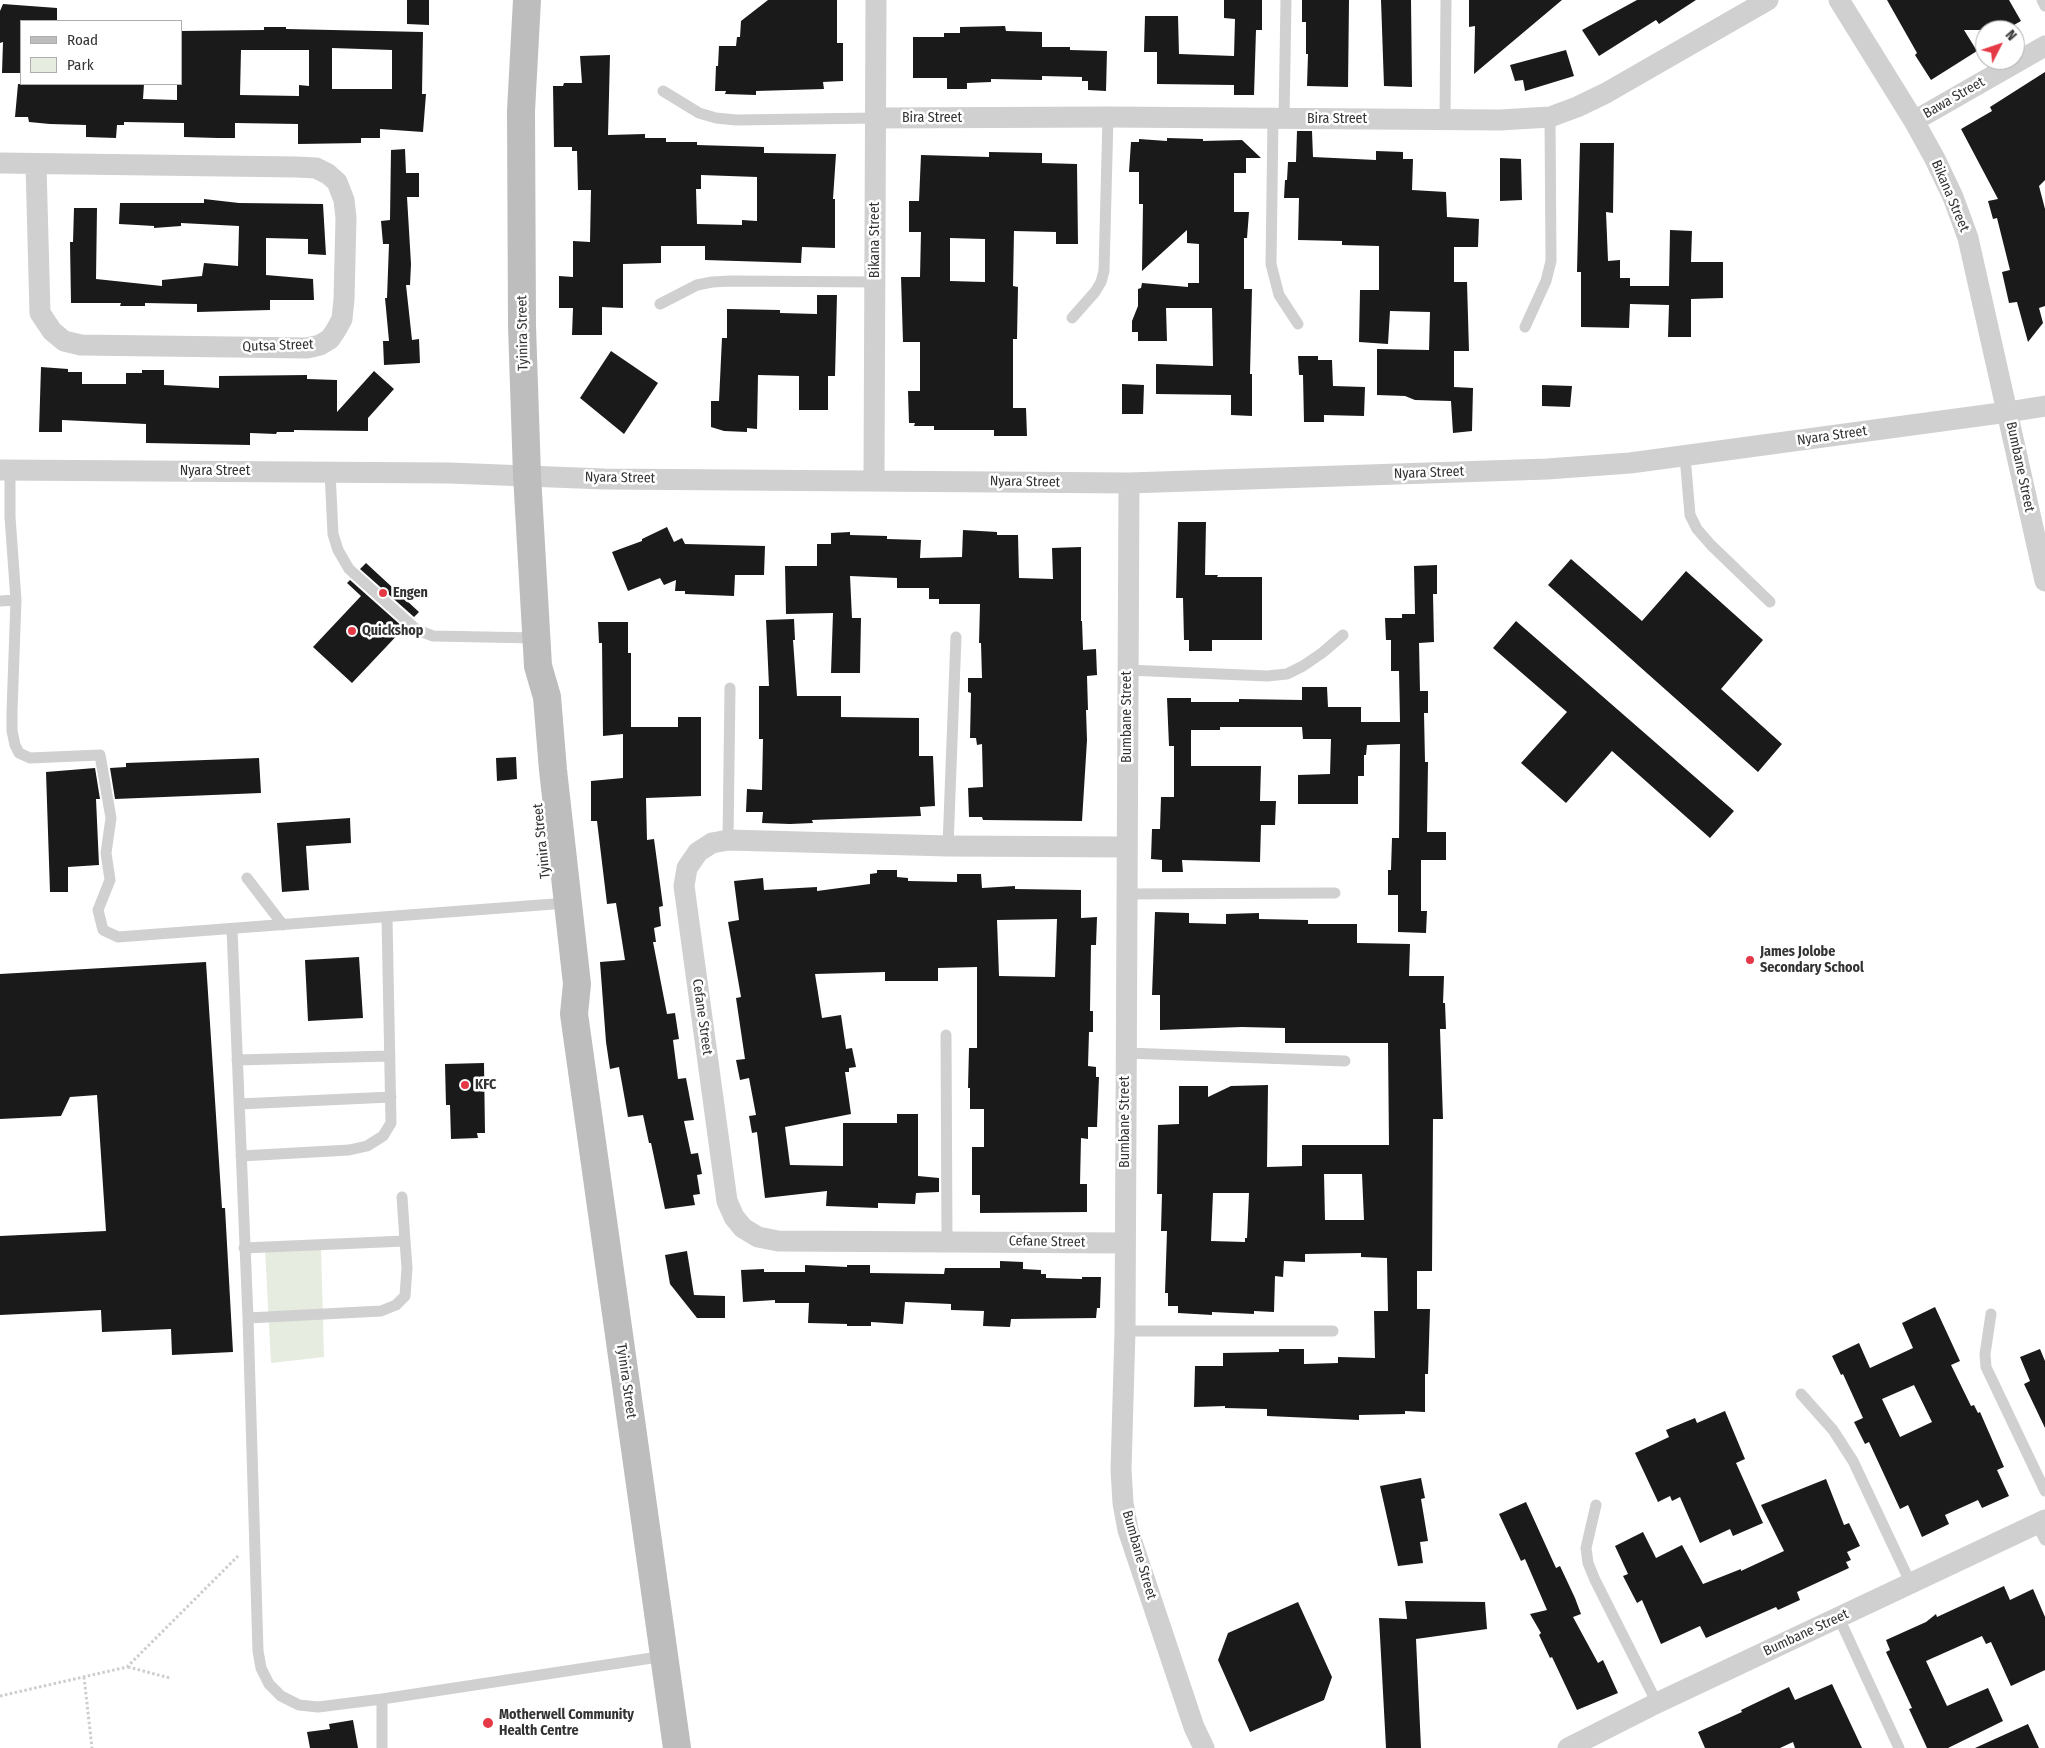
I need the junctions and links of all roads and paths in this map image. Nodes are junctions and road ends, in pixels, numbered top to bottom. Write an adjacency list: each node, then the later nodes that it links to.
1 (527, 0): 29 (street, Tyinira Street)
2 (876, 0): 13 (street, Bikana Street)
3 (1286, 0): 14 (lane)
4 (1446, 0): 15 (lane)
5 (1768, 0): 12 (street, Bira Street)
6 (1839, 0): 16 (street, Bikana Street)
7 (2042, 0): 8 (lane)
8 (2045, 6)
9 (2045, 46): 16 (street, Bawa Street)
10 (663, 90): 13 (lane)
11 (1108, 117): 13 (street, Bira Street); 14 (street, Bira Street); 21 (lane)
12 (1550, 117): 15 (street, Bira Street); 23 (lane)
13 (876, 118): 19 (street, Bikana Street)
14 (1278, 119): 15 (street, Bira Street); 22 (lane)
15 (1445, 120)
16 (1914, 121): 25 (street, Bikana Street)
17 (0, 163): 18 (street, Qutsa Street)
18 (36, 164): 18 (street, Qutsa Street)
19 (876, 282): 20 (lane); 30 (street, Bikana Street)
20 (660, 304)
21 (1072, 318)
22 (1298, 324)
23 (1525, 327)
24 (2045, 406): 25 (street, Nyara Street)
25 (2008, 412): 26 (street, Nyara Street); 32 (street, Bumbane Street)
26 (1685, 456): 31 (street, Nyara Street); 35 (lane)
27 (5, 470): 28 (street, Nyara Street); 33 (lane)
28 (330, 472): 29 (street, Nyara Street); 38 (lane)
29 (527, 475): 30 (street, Nyara Street); 38 (street, Tyinira Street)
30 (874, 480): 31 (street, Nyara Street)
31 (1129, 483): 39 (street, Bumbane Street)
32 (2045, 581)
33 (16, 600): 34 (lane); 50 (lane)
34 (0, 601)
35 (1770, 602)
36 (1344, 635): 39 (lane)
37 (956, 636): 42 (lane)
38 (537, 638): 47 (street, Tyinira Street)
39 (1127, 670): 43 (street, Bumbane Street)
40 (730, 688): 41 (lane)
41 (728, 840): 42 (street, Cefane Street); 61 (street, Cefane Street)
42 (948, 846): 43 (street, Cefane Street)
43 (1127, 846): 46 (street, Bumbane Street)
44 (247, 878): 49 (lane)
45 (1335, 893): 46 (lane)
46 (1127, 894): 52 (street, Bumbane Street)
47 (558, 904): 48 (lane); 75 (street, Tyinira Street)
48 (387, 917): 49 (lane); 53 (lane)
49 (283, 925): 50 (lane)
50 (232, 928): 54 (lane)
51 (946, 1035): 61 (lane)
52 (1126, 1053): 55 (lane); 62 (street, Bumbane Street)
53 (390, 1056): 54 (lane); 56 (lane)
54 (237, 1060): 57 (lane)
55 (1345, 1061)
56 (391, 1097): 57 (lane); 58 (lane)
57 (239, 1104): 58 (lane)
58 (241, 1156): 63 (lane)
59 (402, 1197): 60 (lane)
60 (405, 1241): 63 (lane); 65 (lane)
61 (947, 1241): 62 (street, Cefane Street)
62 (1124, 1243): 66 (street, Bumbane Street)
63 (244, 1248): 65 (lane)
64 (1991, 1314): 69 (lane)
65 (248, 1318): 72 (lane)
66 (1125, 1331): 67 (lane); 86 (street, Bumbane Street)
67 (1333, 1331)
68 (1801, 1394): 73 (lane)
69 (2045, 1491)
70 (1596, 1505): 81 (lane)
71 (2042, 1528): 73 (street, Bumbane Street)
72 (254, 1539): 76 (path); 80 (lane)
73 (1911, 1584): 74 (street, Bumbane Street)
74 (1839, 1618): 81 (street, Bumbane Street); 87 (lane)
75 (665, 1656): 80 (lane); 85 (street, Tyinira Street)
76 (127, 1667): 77 (path); 78 (path)
77 (84, 1677): 79 (path); 83 (path)
78 (170, 1678)
79 (0, 1696)
80 (382, 1699): 84 (lane)
81 (1658, 1703): 82 (street, Bumbane Street)
82 (1580, 1746)
83 (92, 1748)
84 (382, 1748)
85 (678, 1748)
86 (1204, 1748)
87 (1898, 1748)

